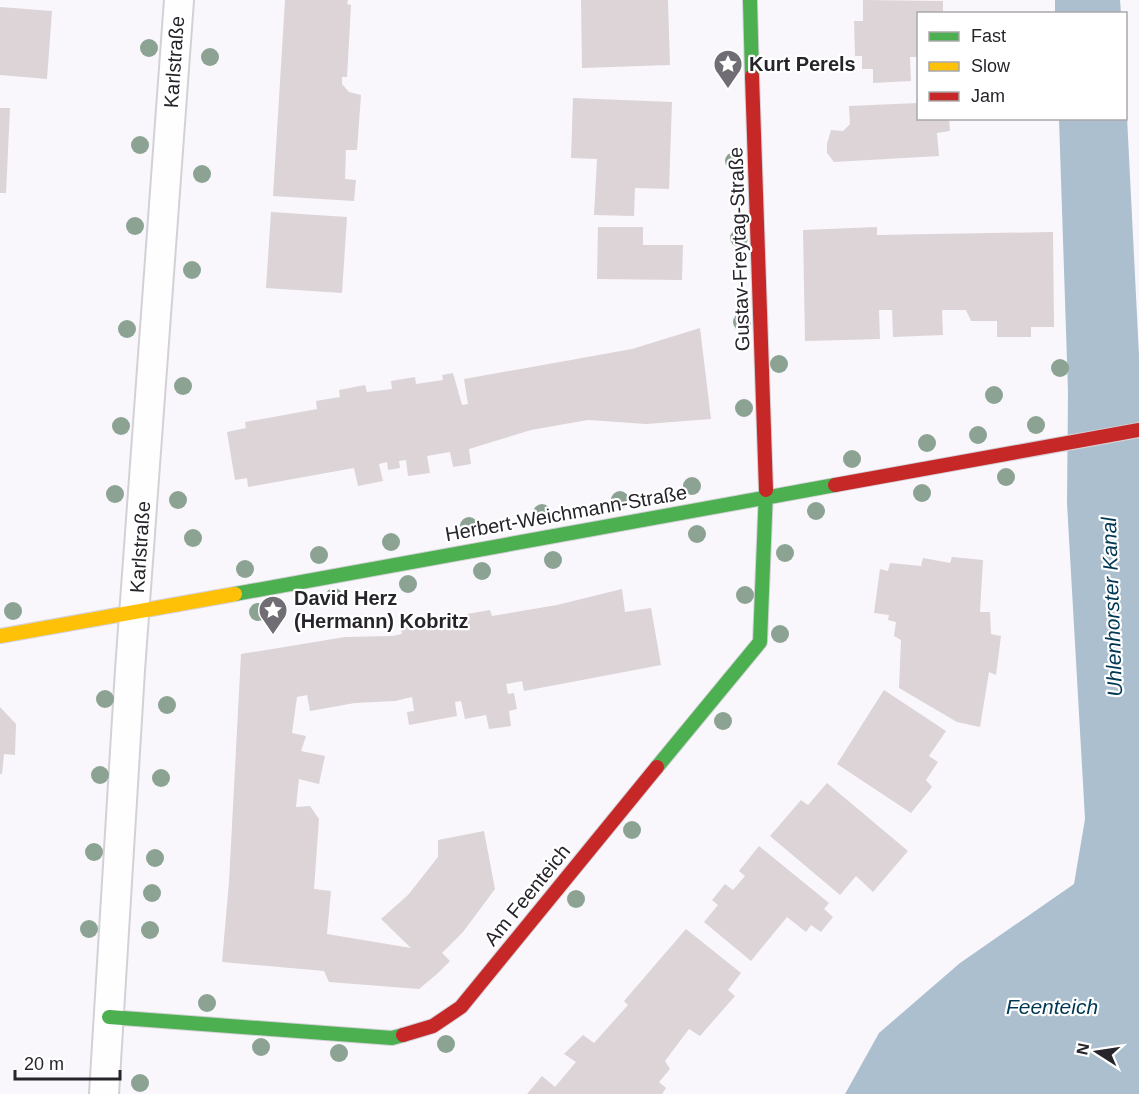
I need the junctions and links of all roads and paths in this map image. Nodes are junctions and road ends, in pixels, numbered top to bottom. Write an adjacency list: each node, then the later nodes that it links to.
1 (178, 0): 5 (street, Karlstraße)
2 (750, 0): 4 (street, Gustav-Freytag-Straße)
3 (1139, 430): 4 (street, Herbert-Weichmann-Straße)
4 (766, 496): 5 (street, Herbert-Weichmann-Straße); 7 (street, Am Feenteich)
5 (135, 612): 6 (street, Herbert-Weichmann-Straße); 7 (street, Karlstraße)
6 (0, 636)
7 (109, 1017): 8 (street, Karlstraße)
8 (104, 1094)

